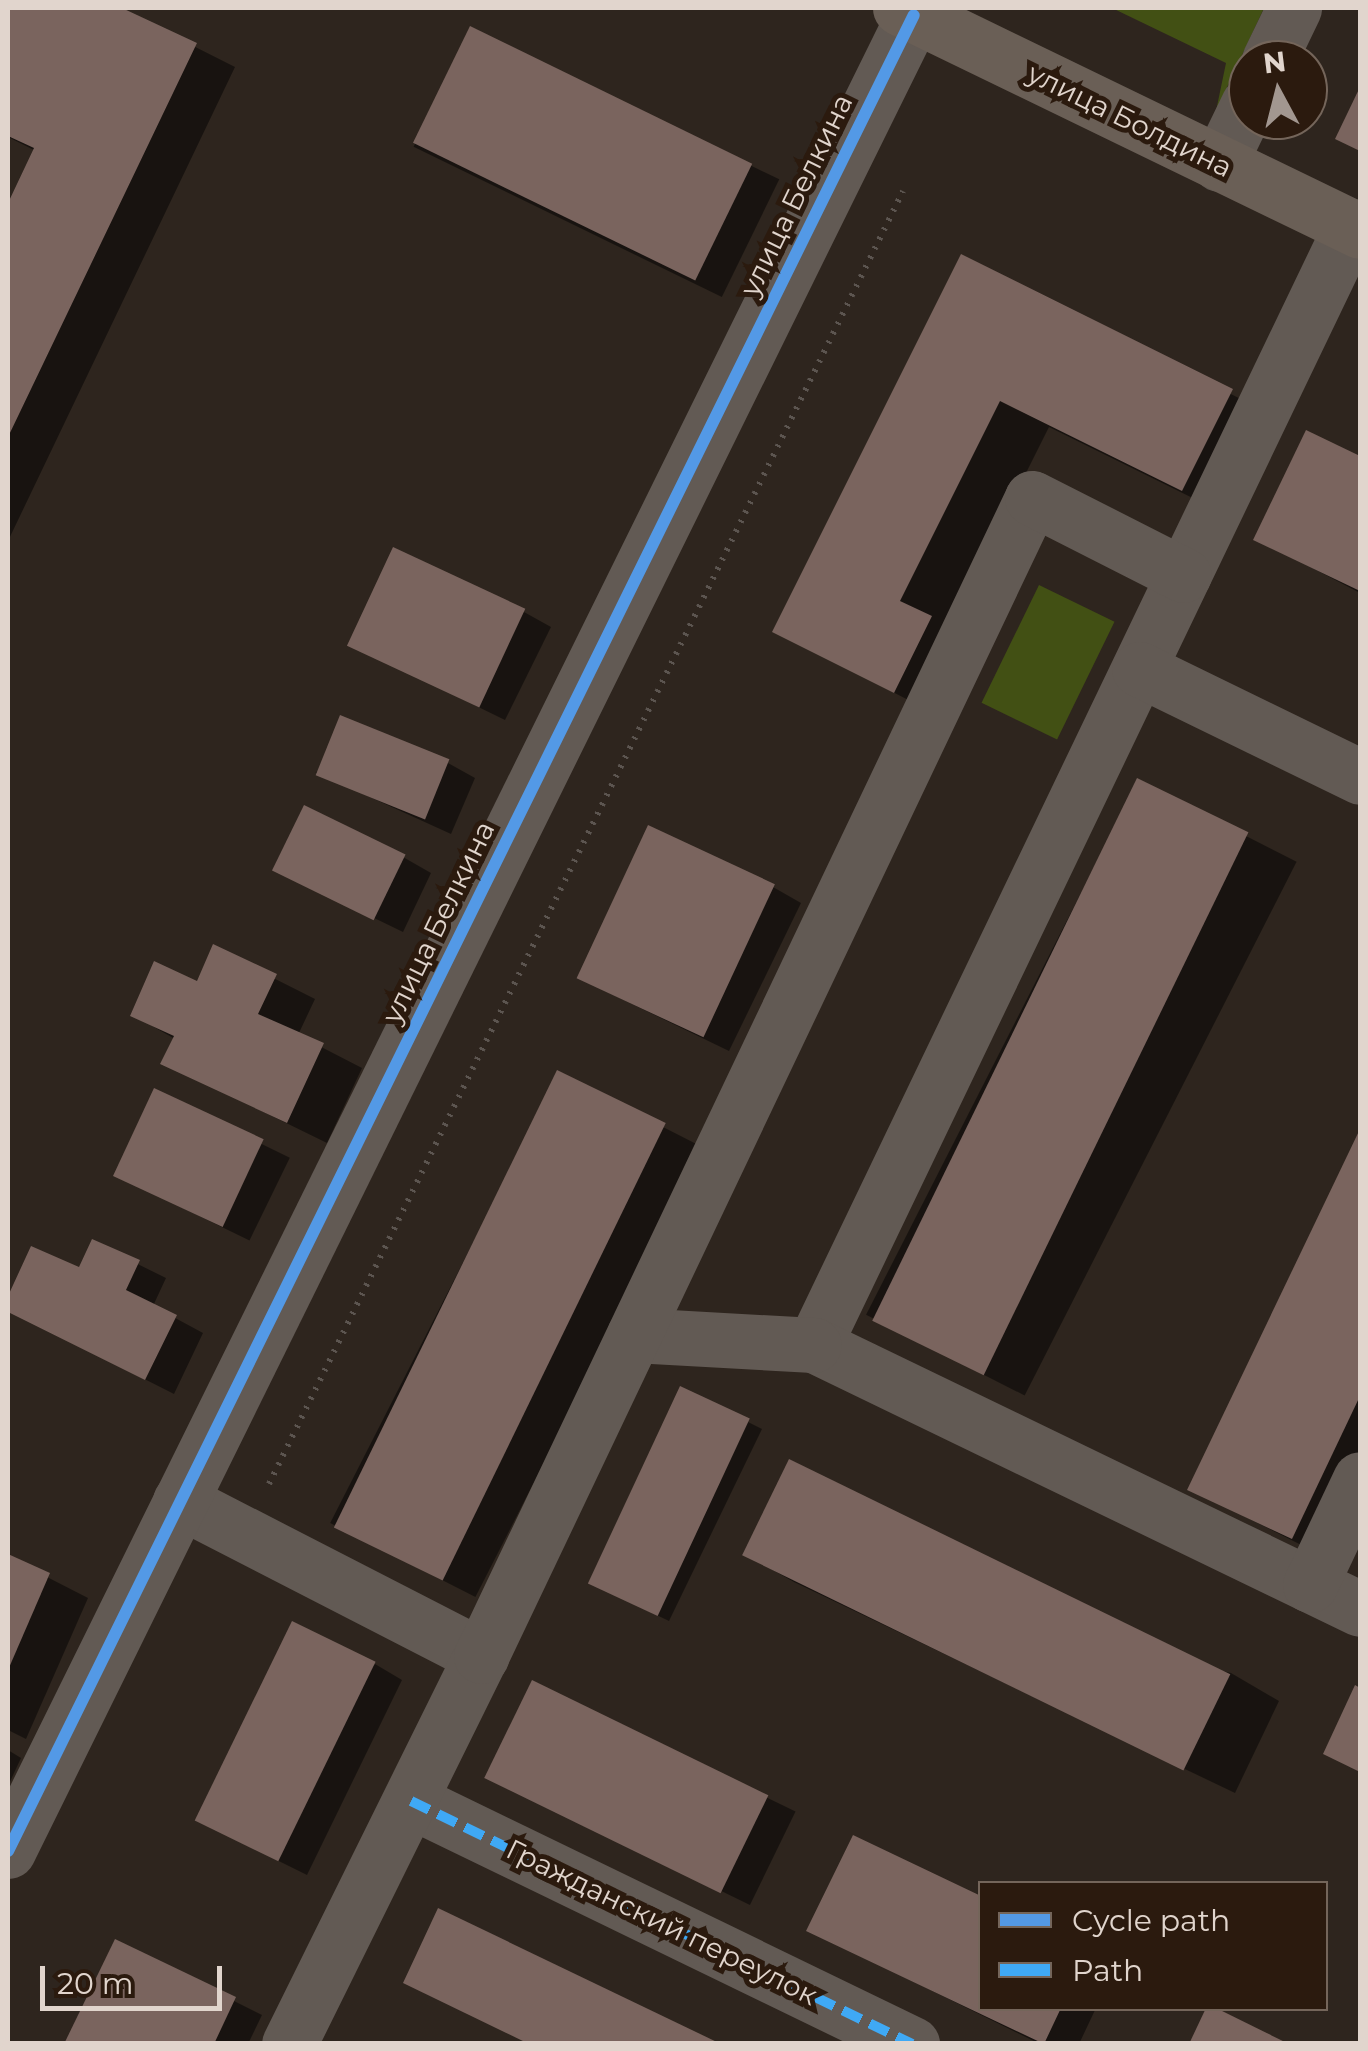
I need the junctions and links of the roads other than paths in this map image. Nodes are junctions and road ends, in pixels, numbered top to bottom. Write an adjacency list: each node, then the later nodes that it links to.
1 (1294, 8): 3 (street)
2 (907, 11): 5 (main road, улица Болдина); 13 (street, улица Белкина)
3 (1279, 40)
4 (1231, 140): 5 (street)
5 (1219, 164): 6 (main road, улица Болдина)
6 (1356, 229): 7 (street)
7 (1184, 576): 8 (street); 10 (street)
8 (1139, 668): 9 (street); 11 (street)
9 (1360, 776)
10 (634, 1336): 11 (street); 16 (street)
11 (814, 1345): 14 (street)
12 (1360, 1479): 14 (street)
13 (180, 1501): 16 (street); 18 (street, улица Белкина)
14 (1310, 1585): 15 (street)
15 (1360, 1609)
16 (482, 1656): 17 (street)
17 (411, 1801): 19 (street); 20 (street, Гражданский переулок)
18 (8, 1851)
19 (289, 2044)
20 (912, 2044)

